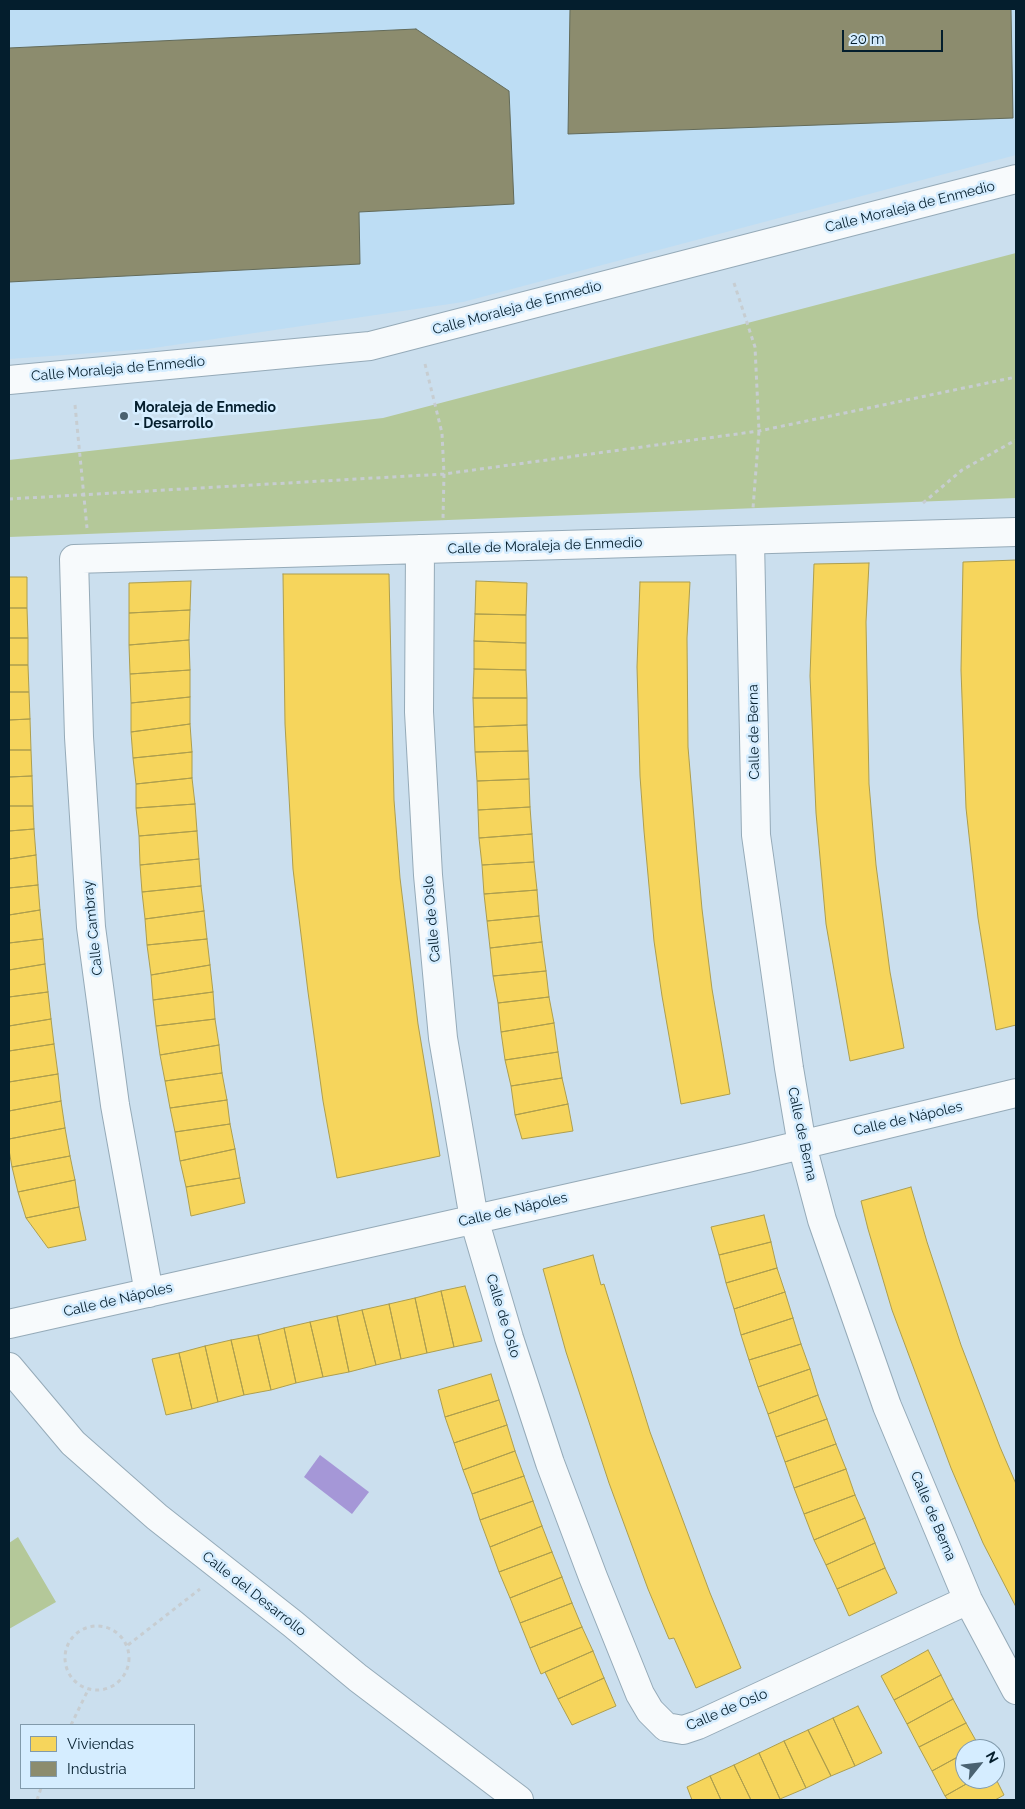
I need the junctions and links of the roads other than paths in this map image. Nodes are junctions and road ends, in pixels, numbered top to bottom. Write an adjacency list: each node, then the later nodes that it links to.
1 (1016, 180): 2 (street, Calle Moraleja de Enmedio)
2 (9, 380)
3 (1016, 532): 4 (street, Calle de Moraleja de Enmedio)
4 (750, 540): 5 (street, Calle de Moraleja de Enmedio); 8 (street, Calle de Berna)
5 (431, 549): 6 (street, Calle de Moraleja de Enmedio); 9 (street, Calle de Oslo)
6 (82, 559): 10 (street, Calle Cambray)
7 (1016, 1093): 8 (street, Calle de Nápoles)
8 (802, 1144): 9 (street, Calle de Nápoles); 13 (street, Calle de Berna)
9 (474, 1219): 10 (street, Calle de Nápoles); 13 (street, Calle de Oslo)
10 (149, 1293): 11 (street, Calle de Nápoles)
11 (9, 1324)
12 (9, 1367): 15 (street, Calle del Desarrollo)
13 (968, 1600): 14 (street, Calle de Berna)
14 (1016, 1690)
15 (519, 1800)

